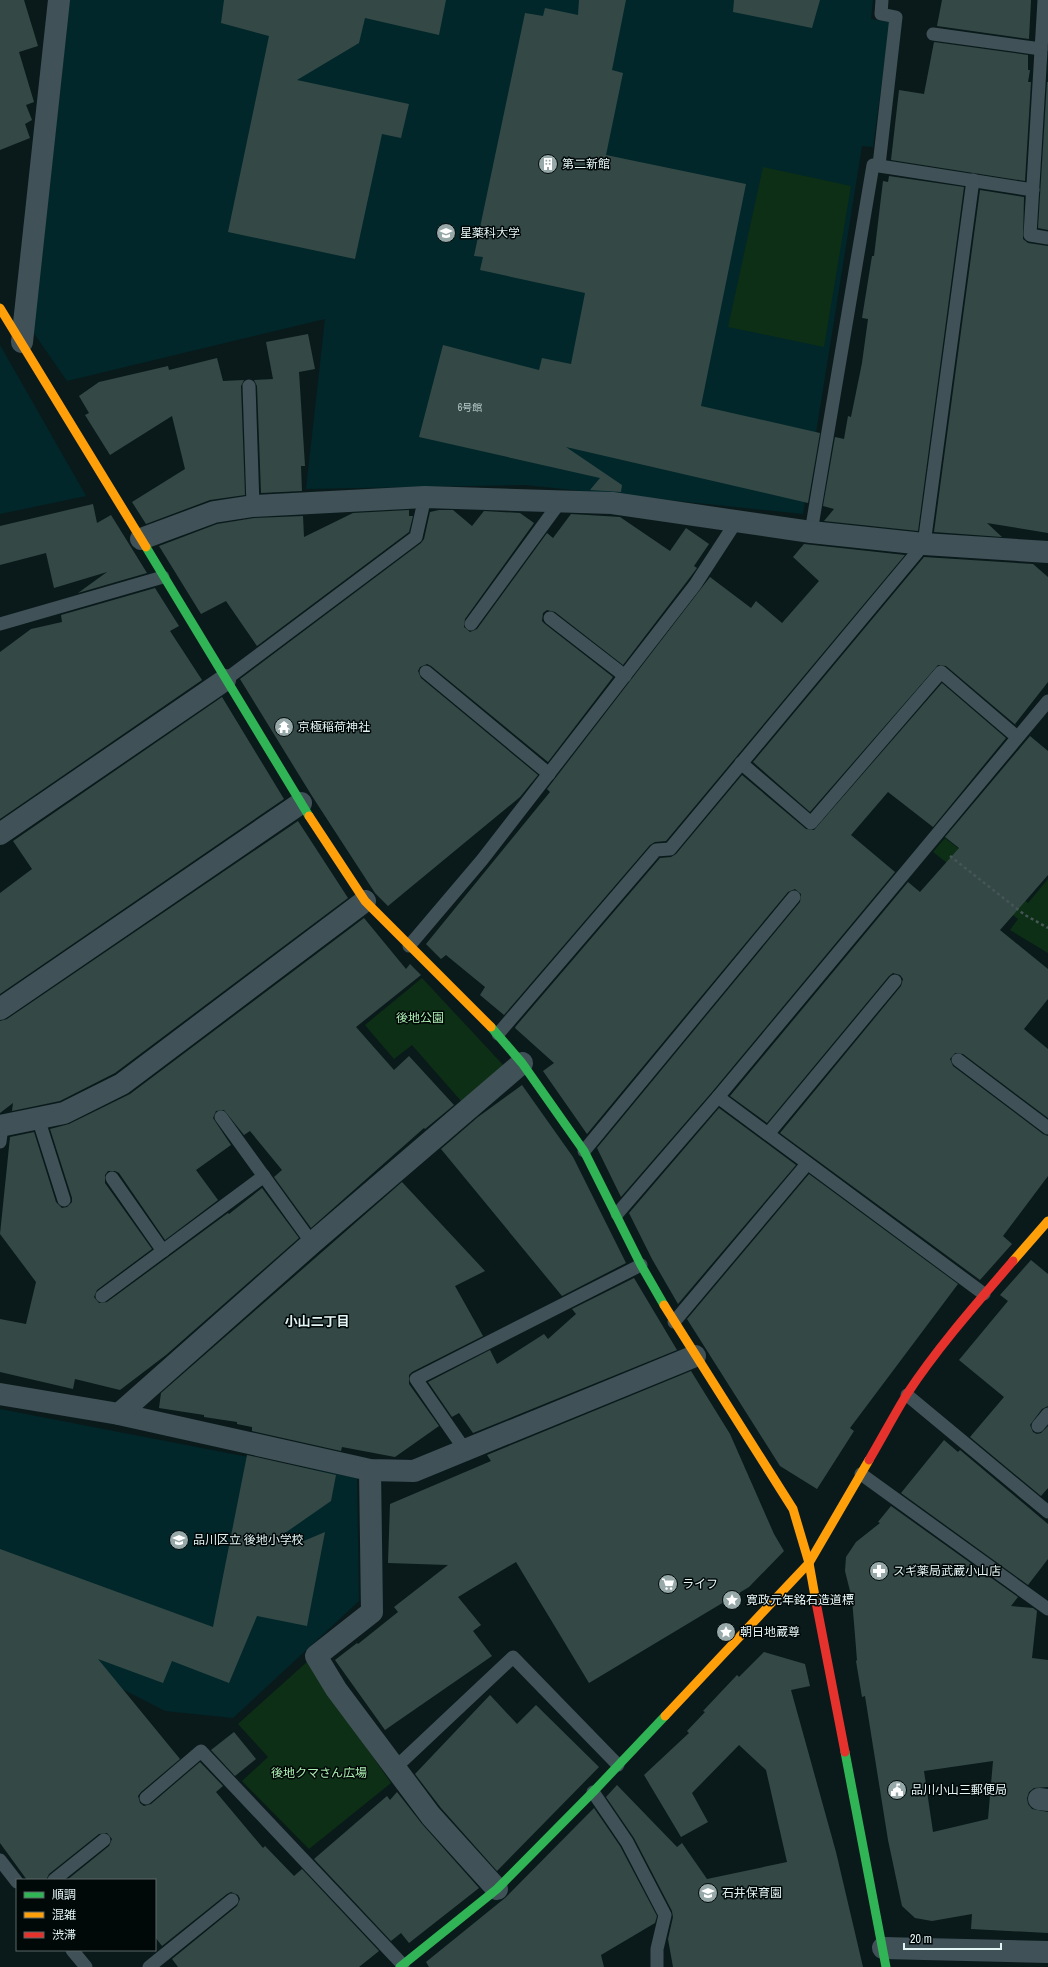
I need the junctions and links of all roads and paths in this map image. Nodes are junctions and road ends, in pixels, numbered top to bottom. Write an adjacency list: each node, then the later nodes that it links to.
1 (59, 0): 12 (street)
2 (882, 0): 7 (lane)
3 (1044, 0): 5 (lane)
4 (933, 34): 5 (lane)
5 (1041, 49): 6 (lane)
6 (1042, 142): 9 (lane)
7 (879, 165): 8 (lane); 18 (lane)
8 (973, 180): 9 (lane); 20 (lane)
9 (1033, 190): 10 (lane)
10 (1048, 238)
11 (0, 308): 12 (street)
12 (22, 342): 19 (street)
13 (249, 386): 16 (lane)
14 (425, 497): 15 (street); 16 (street); 28 (lane)
15 (560, 502): 17 (street); 25 (lane)
16 (253, 506): 19 (street)
17 (736, 522): 18 (street); 27 (lane)
18 (811, 532): 20 (street)
19 (141, 539): 22 (street)
20 (924, 544): 21 (street); 31 (lane)
21 (1048, 552)
22 (163, 577): 24 (lane); 28 (street)
23 (550, 618): 27 (lane)
24 (0, 624)
25 (471, 624)
26 (426, 672): 32 (lane)
27 (625, 676): 32 (lane)
28 (225, 680): 33 (street); 34 (street)
29 (1048, 701): 30 (lane)
30 (1017, 737): 31 (lane); 35 (lane)
31 (741, 763): 42 (lane)
32 (549, 774): 39 (lane)
33 (301, 803): 37 (street); 41 (street)
34 (0, 834)
35 (932, 841): 38 (path); 45 (lane)
36 (794, 897): 51 (lane)
37 (365, 901): 39 (street); 47 (street)
38 (1048, 928)
39 (409, 946): 42 (street)
40 (895, 981): 50 (lane)
41 (0, 1009)
42 (498, 1034): 44 (street)
43 (958, 1060): 48 (lane)
44 (522, 1064): 51 (street); 58 (street)
45 (718, 1097): 50 (lane); 56 (lane)
46 (221, 1117): 53 (lane)
47 (38, 1118): 49 (street); 55 (lane)
48 (1048, 1128)
49 (1, 1131)
50 (768, 1134): 52 (lane)
51 (584, 1151): 56 (street)
52 (807, 1164): 61 (lane); 63 (lane)
53 (264, 1176): 58 (lane); 59 (lane)
54 (112, 1178): 59 (lane)
55 (64, 1200)
56 (617, 1214): 60 (street)
57 (1048, 1221): 61 (street)
58 (312, 1244): 67 (street)
59 (163, 1250): 62 (lane)
60 (641, 1265): 63 (street); 70 (lane)
61 (984, 1294): 66 (street)
62 (102, 1296)
63 (674, 1322): 64 (street)
64 (695, 1356): 70 (street); 74 (street)
65 (0, 1394): 67 (street)
66 (907, 1395): 72 (street); 73 (lane)
67 (119, 1414): 71 (street)
68 (1048, 1414): 69 (lane)
69 (1038, 1426)
70 (465, 1450): 71 (street)
71 (370, 1470): 77 (street)
72 (861, 1474): 74 (street); 75 (lane)
73 (1048, 1512)
74 (809, 1563): 76 (street); 88 (street)
75 (1048, 1608)
76 (618, 1765): 77 (lane); 78 (street)
77 (395, 1768): 84 (street)
78 (592, 1792): 84 (street); 92 (lane)
79 (146, 1798): 89 (lane)
80 (104, 1840): 82 (lane)
81 (1, 1866): 83 (lane)
82 (55, 1879)
83 (16, 1881)
84 (497, 1889): 89 (street)
85 (232, 1900): 91 (lane)
86 (73, 1951): 90 (lane)
87 (1048, 1952): 88 (street)
88 (884, 1957)
89 (401, 1966)
90 (86, 1967)
91 (149, 1967)
92 (657, 1967)

